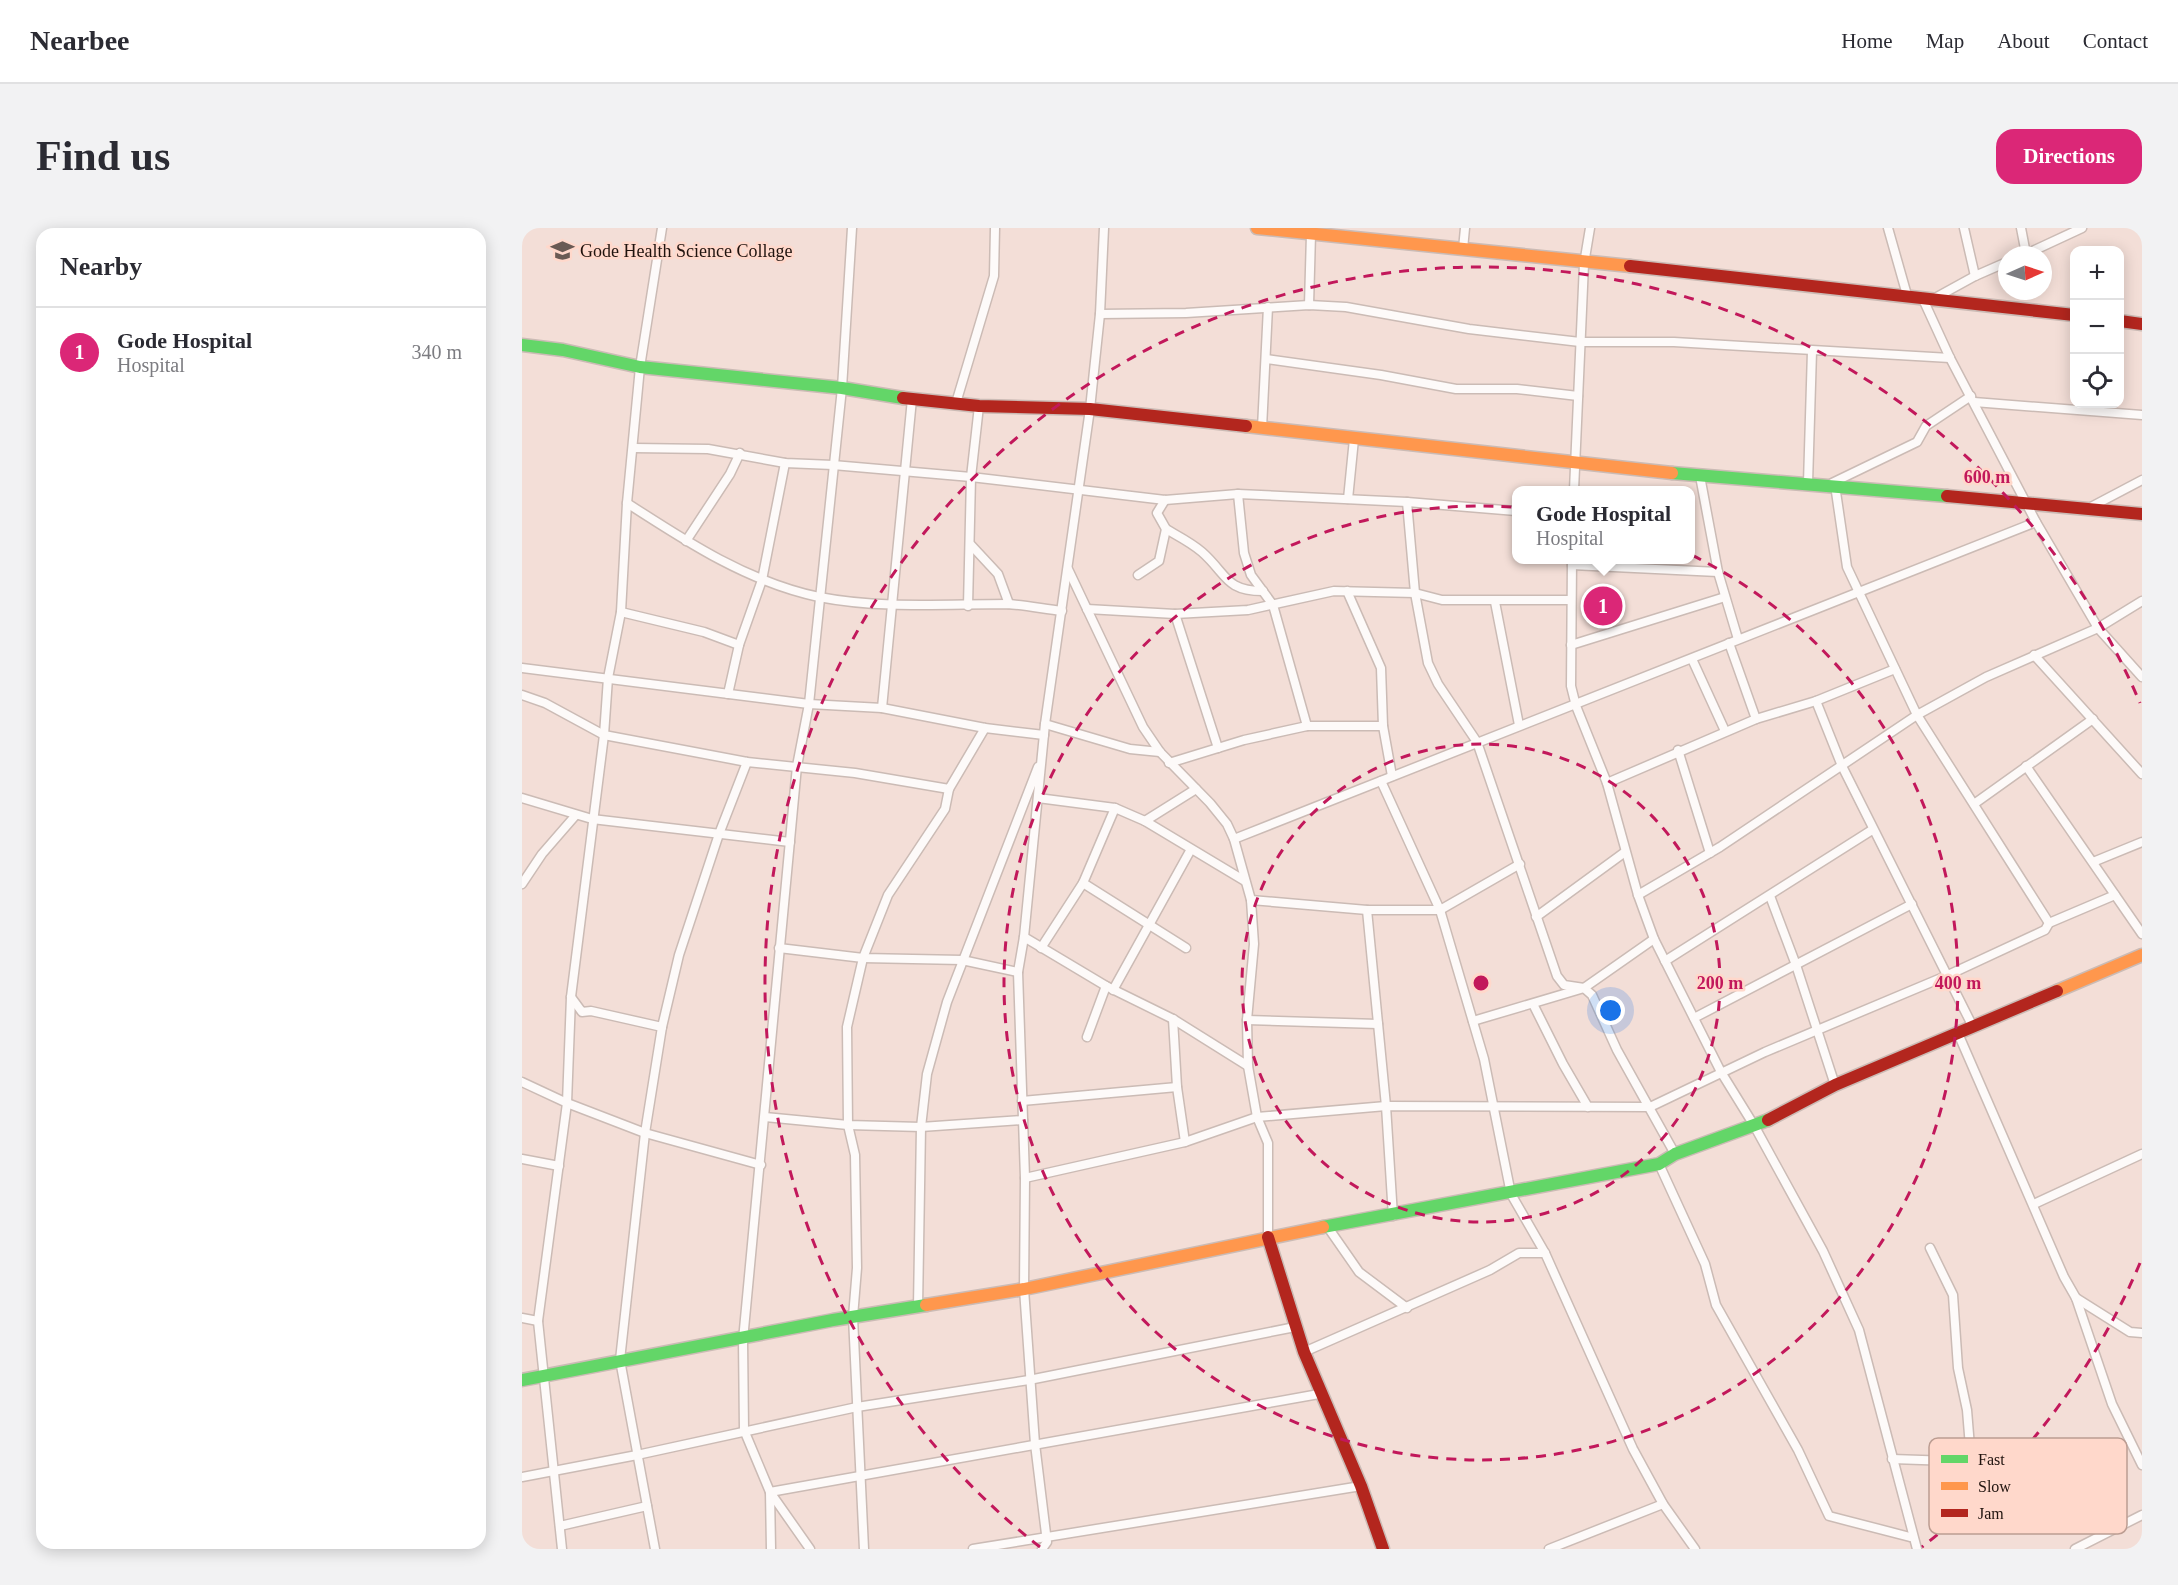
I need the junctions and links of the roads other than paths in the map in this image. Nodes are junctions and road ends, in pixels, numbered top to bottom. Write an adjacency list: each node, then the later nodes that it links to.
1 (662, 228): 32 (street)
2 (852, 228): 33 (street)
3 (995, 228): 37 (street)
4 (1104, 228): 23 (street)
5 (1257, 228): 12 (street)
6 (1465, 228): 15 (street)
7 (1590, 228): 16 (street)
8 (1888, 228): 19 (street)
9 (1964, 228): 18 (street)
10 (2021, 228): 13 (street)
11 (2082, 228): 14 (street)
12 (1311, 234): 15 (street); 21 (street)
13 (2024, 246)
14 (2043, 246)
15 (1463, 249): 16 (street)
16 (1584, 264): 19 (street); 27 (street)
17 (1998, 266): 18 (street)
18 (1975, 276): 20 (street)
19 (1907, 295): 20 (street)
20 (1928, 298): 24 (street); 30 (street)
21 (1309, 305): 22 (street); 27 (street)
22 (1268, 307): 23 (street); 31 (street)
23 (1100, 314): 39 (street)
24 (2070, 315)
25 (2124, 322): 26 (street)
26 (2142, 324)
27 (1580, 342): 29 (street); 34 (street)
28 (522, 345): 32 (street)
29 (1812, 351): 30 (street); 52 (street)
30 (1950, 358): 36 (street)
31 (1266, 359): 34 (street); 41 (street)
32 (640, 367): 33 (street); 43 (street)
33 (842, 388): 35 (street); 47 (street)
34 (1578, 396): 45 (street)
35 (912, 399): 37 (street); 48 (street)
36 (1972, 399): 40 (street); 53 (street); 61 (street)
37 (956, 402): 38 (street)
38 (979, 406): 39 (street); 50 (street)
39 (1090, 409): 41 (street); 55 (street)
40 (2142, 415)
41 (1262, 428): 42 (street)
42 (1354, 439): 45 (street); 57 (street)
43 (634, 448): 44 (street); 59 (street)
44 (740, 453): 46 (street); 67 (street)
45 (1575, 463): 49 (street); 54 (street)
46 (785, 464): 47 (street); 74 (street)
47 (833, 465): 48 (street); 79 (street)
48 (906, 473): 50 (street); 84 (street)
49 (1700, 476): 52 (street); 72 (street)
50 (971, 477): 55 (street); 68 (street)
51 (2142, 480): 62 (street)
52 (1808, 483): 53 (street)
53 (1832, 485): 61 (street); 77 (street)
54 (1574, 486)
55 (1078, 488): 58 (street); 71 (street)
56 (1238, 494): 57 (street); 58 (street); 75 (street)
57 (1348, 499): 60 (street)
58 (1165, 500): 66 (street)
59 (627, 502): 67 (street); 90 (street)
60 (1407, 502): 63 (street); 78 (street)
61 (2028, 505): 62 (street); 65 (street)
62 (2087, 509): 64 (street)
63 (1512, 511)
64 (2142, 514)
65 (2036, 522): 77 (street); 92 (street)
66 (1166, 529): 73 (street); 75 (street)
67 (686, 541): 74 (street)
68 (971, 545): 85 (street); 87 (street)
69 (1572, 564): 81 (street)
70 (1601, 564): 72 (street)
71 (1067, 566): 88 (street); 89 (street)
72 (1718, 572): 80 (street)
73 (1138, 575)
74 (762, 580): 79 (street); 95 (street)
75 (1263, 591): 86 (street)
76 (1347, 591): 78 (street); 86 (street); 115 (street)
77 (1859, 591): 93 (street); 100 (street)
78 (1415, 593): 83 (street); 120 (street)
79 (820, 597): 84 (street); 106 (street)
80 (1725, 597): 93 (street); 96 (street)
81 (1571, 600): 83 (street); 96 (street)
82 (2142, 601): 92 (street)
83 (1495, 602): 113 (street)
84 (894, 604): 87 (street); 108 (street)
85 (1009, 604): 87 (street); 89 (street)
86 (1273, 605): 91 (street); 114 (street)
87 (968, 606)
88 (1087, 609): 91 (street); 123 (street)
89 (1062, 611): 112 (street)
90 (621, 612): 95 (street); 102 (street)
91 (1175, 614): 121 (street)
92 (2098, 628): 97 (street); 101 (street)
93 (1738, 639): 94 (street)
94 (1729, 643): 98 (street); 110 (street)
95 (739, 645): 103 (street)
96 (1571, 645): 107 (street)
97 (2034, 655): 109 (street); 111 (street)
98 (1692, 660): 107 (street); 117 (street)
99 (522, 668): 102 (street)
100 (1895, 669): 105 (street); 109 (street)
101 (2142, 677)
102 (608, 678): 103 (street); 118 (street)
103 (728, 694): 106 (street)
104 (522, 695): 118 (street)
105 (1816, 701): 110 (street); 128 (street)
106 (809, 704): 108 (street); 127 (street)
107 (1576, 706): 113 (street); 133 (street)
108 (882, 708): 116 (street)
109 (1917, 715): 128 (street); 138 (street)
110 (1756, 719): 117 (street)
111 (2093, 719): 129 (street); 130 (street)
112 (1045, 724): 119 (street); 123 (street)
113 (1519, 725): 120 (street)
114 (1307, 726): 115 (street); 121 (street)
115 (1383, 726): 131 (street)
116 (985, 728): 119 (street); 134 (street)
117 (1725, 731): 122 (street)
118 (604, 735): 125 (street); 141 (street)
119 (1044, 735): 124 (street)
120 (1477, 742): 131 (street); 152 (street)
121 (1218, 748): 126 (street)
122 (1678, 750): 133 (street); 150 (street)
123 (1160, 752): 126 (street)
124 (1043, 754): 137 (street); 174 (street)
125 (747, 762): 127 (street); 144 (street)
126 (1169, 763): 135 (street)
127 (797, 766): 134 (street); 146 (street)
128 (1842, 766): 143 (street); 150 (street)
129 (2026, 766): 138 (street); 151 (street)
130 (2142, 774)
131 (1392, 776): 132 (street)
132 (1381, 781): 145 (street); 162 (street)
133 (1607, 783): 149 (street)
134 (949, 789): 173 (street)
135 (1196, 789): 142 (street); 145 (street)
136 (522, 798): 140 (street)
137 (1038, 798): 139 (street); 167 (street)
138 (1974, 804): 165 (street)
139 (1115, 808): 142 (street); 154 (street)
140 (575, 816): 141 (street); 155 (street)
141 (592, 819): 144 (street); 181 (street)
142 (1144, 821): 148 (street)
143 (1872, 830): 158 (street); 160 (street)
144 (719, 834): 146 (street); 189 (street)
145 (1234, 839): 153 (street)
146 (790, 842): 169 (street)
147 (2142, 842): 151 (street)
148 (1190, 850): 153 (street); 164 (street)
149 (1625, 852): 156 (street); 163 (street)
150 (1710, 853): 156 (street)
151 (2094, 862): 157 (street)
152 (1520, 864): 162 (street); 163 (street)
153 (1245, 881): 159 (street)
154 (1083, 883): 164 (street); 170 (street)
155 (522, 884)
156 (1638, 895): 168 (street)
157 (2115, 895): 165 (street); 166 (street)
158 (1770, 896): 175 (street); 176 (street)
159 (1251, 900): 161 (street); 185 (street)
160 (1912, 904): 176 (street); 178 (street)
161 (1366, 910): 162 (street); 187 (street)
162 (1440, 910): 186 (street)
163 (1536, 918): 180 (street)
164 (1148, 923): 171 (street); 179 (street)
165 (2049, 923): 178 (street)
166 (2142, 934)
167 (1024, 938): 170 (street); 177 (street)
168 (1654, 939): 175 (street); 180 (street)
169 (779, 948): 173 (street); 204 (street)
170 (1041, 948): 179 (street)
171 (1186, 948)
172 (2142, 955): 188 (street)
173 (863, 958): 174 (street); 207 (street)
174 (962, 960): 177 (street); 208 (street)
175 (1665, 961): 183 (street)
176 (1796, 965): 183 (street); 190 (street)
177 (1018, 972): 198 (street)
178 (1946, 976): 188 (street); 190 (street)
179 (1109, 988): 184 (street); 192 (street)
180 (1584, 988): 182 (street); 203 (street)
181 (571, 997): 189 (street); 199 (street)
182 (1533, 1004): 186 (street); 202 (street)
183 (1694, 1018): 194 (street)
184 (1173, 1019): 193 (street); 197 (street)
185 (1246, 1020): 187 (street); 193 (street)
186 (1473, 1021): 200 (street)
187 (1378, 1024): 201 (street)
188 (1972, 1025): 191 (street)
189 (662, 1027): 210 (street)
190 (1817, 1030): 194 (street); 196 (street)
191 (1957, 1031): 196 (street); 220 (street)
192 (1087, 1037)
193 (1248, 1066): 205 (street)
194 (1721, 1072): 203 (street); 209 (street)
195 (522, 1082): 199 (street)
196 (1835, 1085): 209 (street)
197 (1177, 1087): 198 (street); 211 (street)
198 (1022, 1101): 206 (street)
199 (567, 1104): 210 (street); 217 (street)
200 (1495, 1105): 201 (street); 202 (street); 219 (street)
201 (1386, 1106): 205 (street); 221 (street)
202 (1588, 1107): 203 (street)
203 (1650, 1107): 212 (street)
204 (765, 1117): 207 (street); 216 (street)
205 (1257, 1118): 211 (street); 223 (street)
206 (1023, 1120): 208 (street); 218 (street)
207 (848, 1125): 208 (street); 230 (street)
208 (921, 1127): 228 (street)
209 (1755, 1128): 212 (street); 249 (street)
210 (645, 1133): 216 (street); 237 (street)
211 (1185, 1142): 218 (street)
212 (1675, 1154): 215 (street)
213 (2142, 1154): 220 (street)
214 (522, 1159): 217 (street)
215 (1659, 1164): 219 (street); 263 (street)
216 (761, 1165): 235 (street)
217 (559, 1166): 232 (street)
218 (1025, 1178): 226 (street)
219 (1511, 1194): 221 (street); 225 (street)
220 (2034, 1204): 227 (street)
221 (1393, 1216): 222 (street)
222 (1327, 1226): 223 (street); 229 (street)
223 (1268, 1237): 226 (street); 233 (street)
224 (1930, 1248): 245 (street)
225 (1545, 1253): 229 (street); 257 (street)
226 (1024, 1288): 228 (street); 240 (street)
227 (2076, 1298): 234 (street); 246 (street)
228 (918, 1308): 230 (street)
229 (1407, 1308): 236 (street)
230 (854, 1317): 235 (street); 242 (street)
231 (522, 1318): 232 (street)
232 (538, 1321): 238 (street)
233 (1295, 1327): 236 (street); 240 (street)
234 (2142, 1333)
235 (743, 1340): 237 (street); 243 (street)
236 (1304, 1352): 241 (street)
237 (620, 1360): 238 (street); 248 (street)
238 (542, 1376): 239 (street); 252 (street)
239 (522, 1380)
240 (1029, 1380): 242 (street); 247 (street)
241 (1319, 1394): 247 (street); 255 (street)
242 (857, 1407): 243 (street); 253 (street)
243 (744, 1430): 248 (street); 256 (street)
244 (2142, 1437): 246 (street)
245 (1969, 1438)
246 (2132, 1441): 251 (street)
247 (1035, 1444): 253 (street); 264 (street)
248 (637, 1455): 252 (street); 258 (street)
249 (1892, 1459): 250 (street); 276 (street)
250 (1929, 1460)
251 (2142, 1465)
252 (555, 1469): 254 (street); 261 (street)
253 (863, 1475): 256 (street); 270 (street)
254 (522, 1477)
255 (1361, 1486): 264 (street); 273 (street)
256 (770, 1492): 268 (street); 269 (street)
257 (1663, 1504): 274 (street); 275 (street)
258 (647, 1506): 261 (street); 267 (street)
259 (2142, 1515): 260 (street)
260 (2127, 1524)
261 (560, 1526): 266 (street)
262 (2110, 1534): 265 (street)
263 (1910, 1537)
264 (1045, 1543): 271 (street); 272 (street)
265 (2092, 1545): 277 (street)
266 (562, 1549)
267 (655, 1549)
268 (771, 1549)
269 (810, 1549)
270 (864, 1549)
271 (973, 1549)
272 (1053, 1549)
273 (1383, 1549)
274 (1549, 1549)
275 (1695, 1549)
276 (1917, 1549)
277 (2075, 1549)

